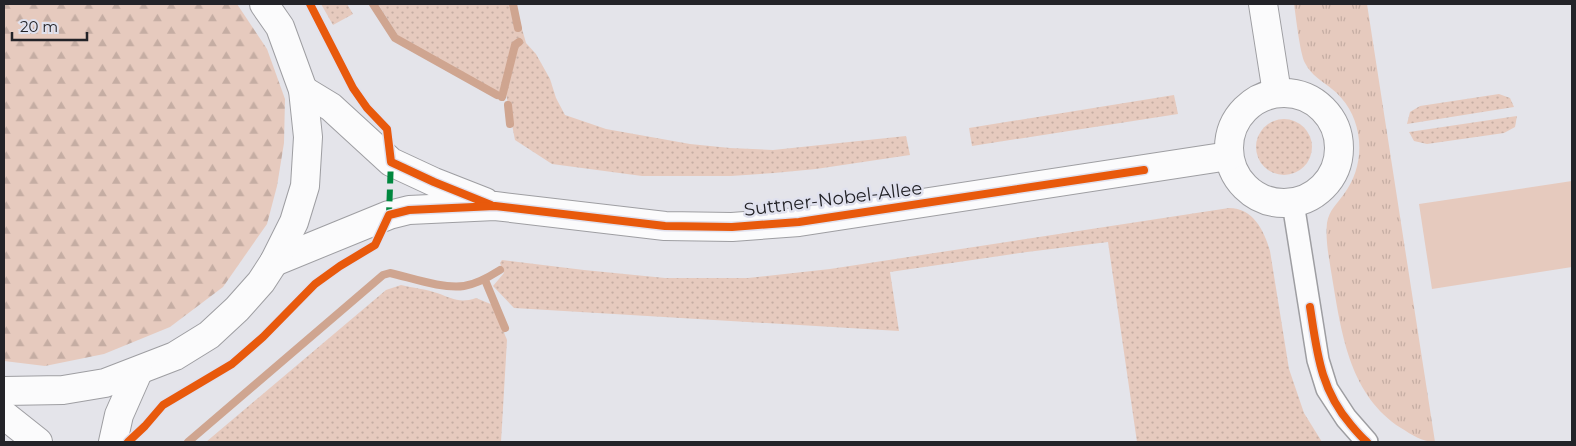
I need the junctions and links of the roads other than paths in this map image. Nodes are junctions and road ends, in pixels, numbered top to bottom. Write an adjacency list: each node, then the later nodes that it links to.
1 (264, 4): 3 (street)
2 (1263, 4): 4 (street)
3 (303, 90): 7 (street, Suttner-Nobel-Allee); 8 (street)
4 (1276, 93): 5 (street); 6 (street)
5 (1229, 156): 6 (street); 7 (street, Suttner-Nobel-Allee)
6 (1293, 203): 14 (street)
7 (495, 206): 8 (street, Suttner-Nobel-Allee)
8 (274, 262): 9 (street)
9 (138, 372): 10 (street); 13 (street)
10 (4, 391)
11 (4, 415): 12 (street)
12 (38, 442)
13 (113, 442)
14 (1367, 442)

